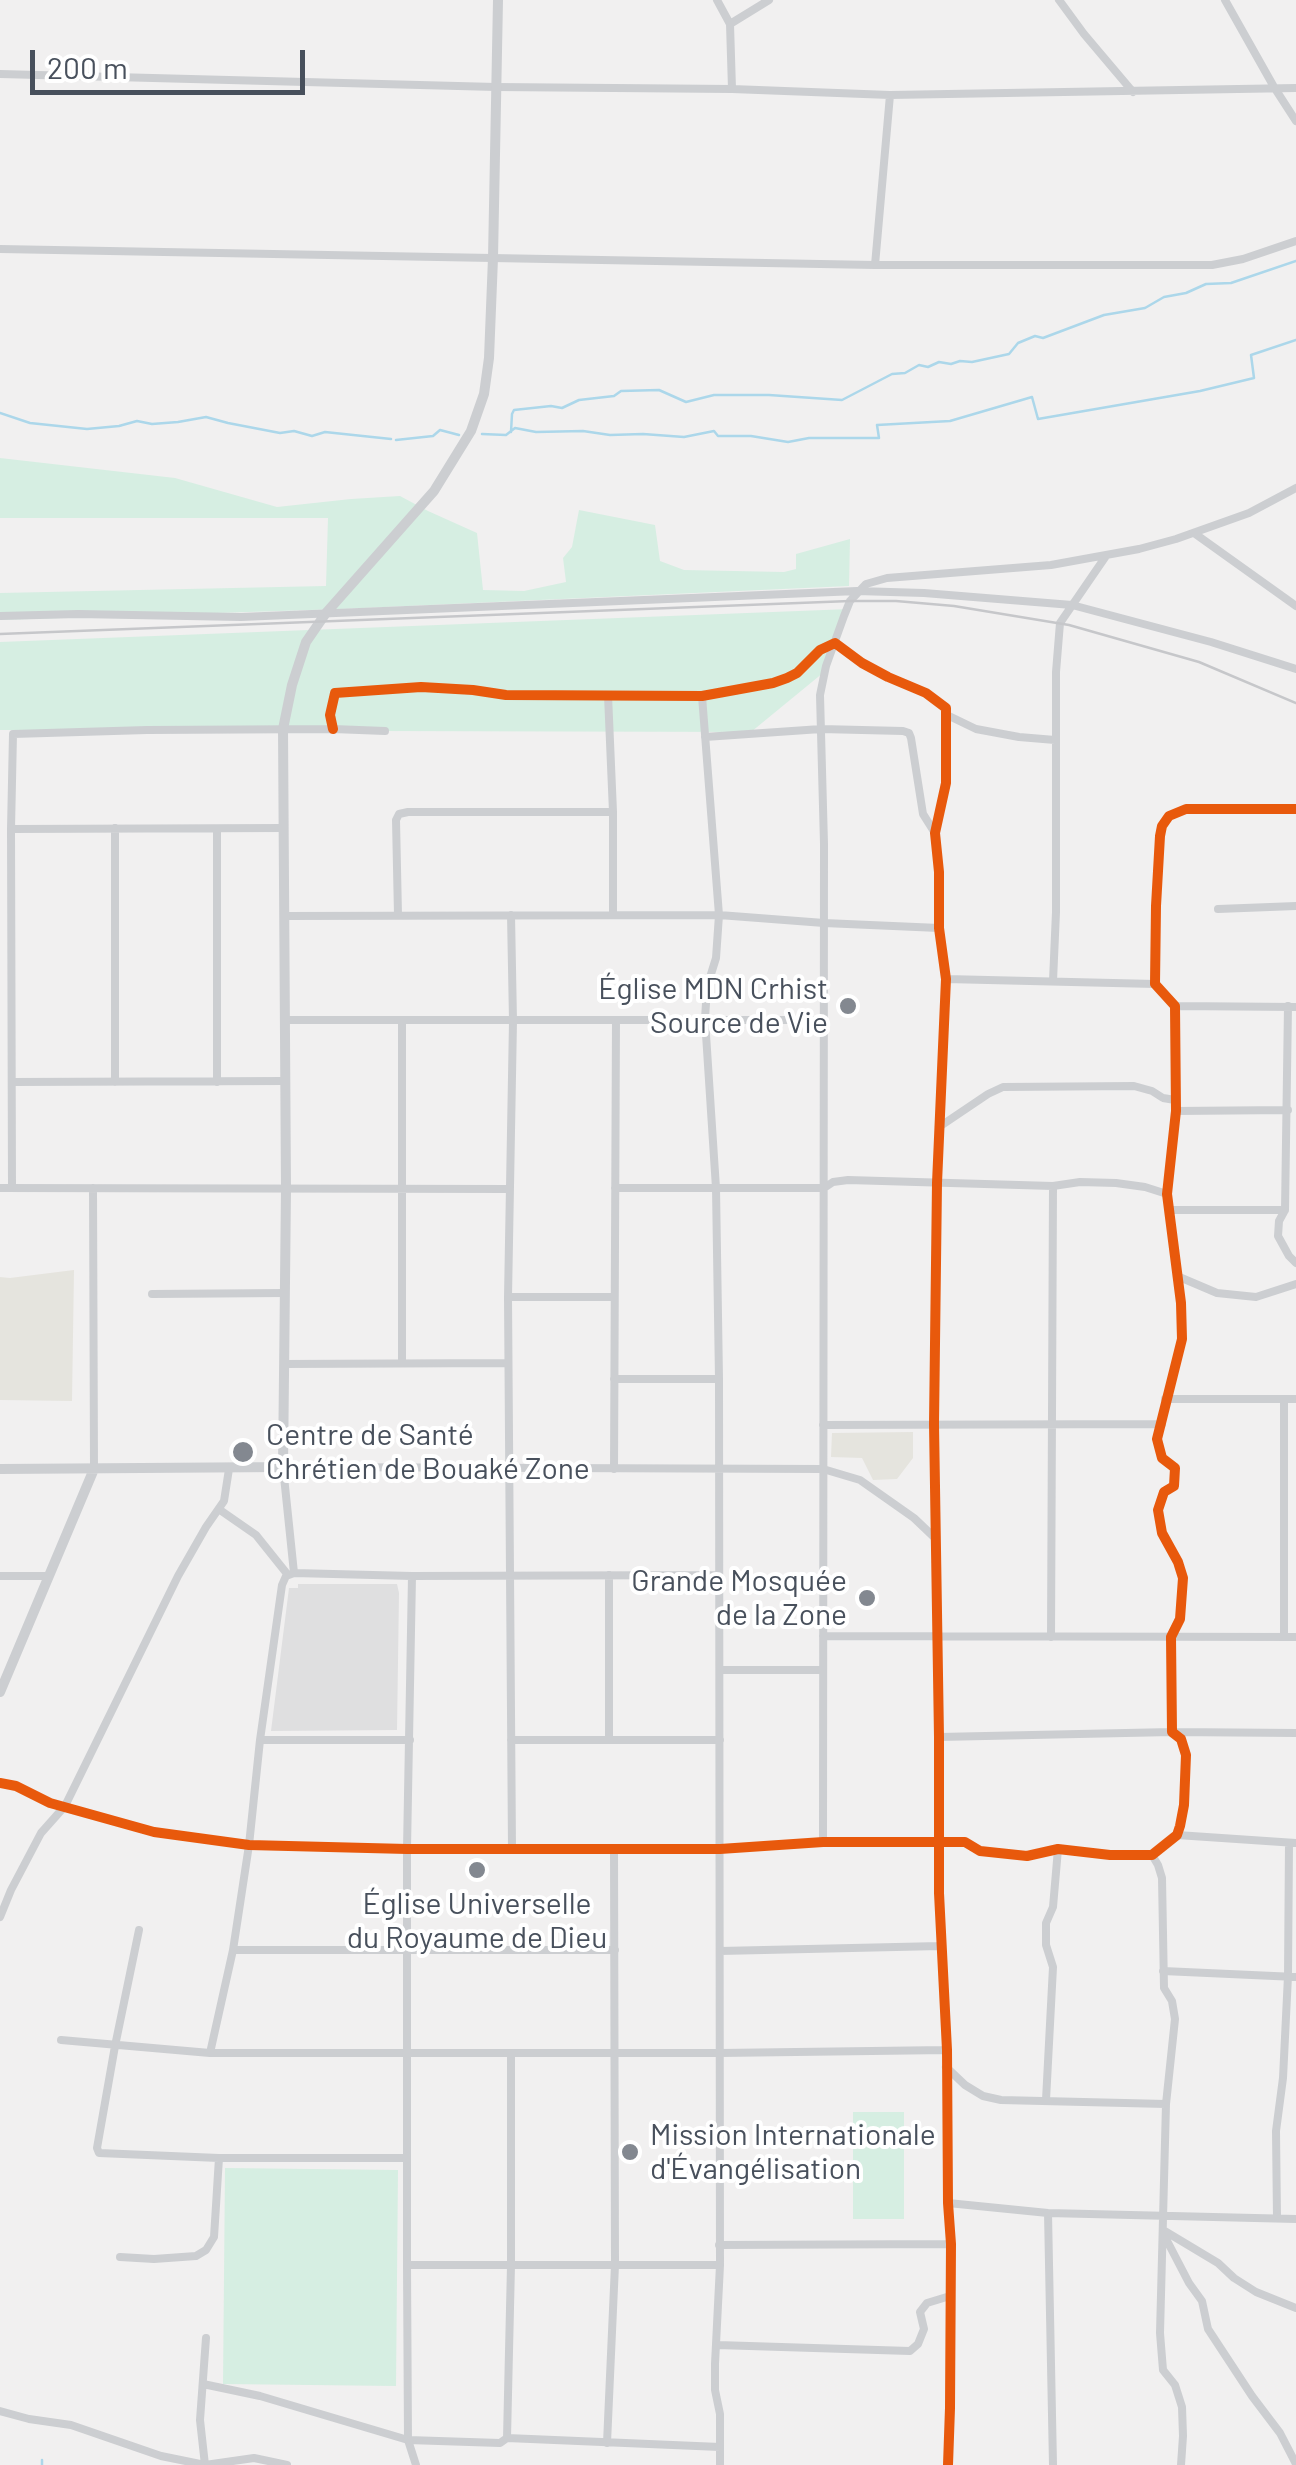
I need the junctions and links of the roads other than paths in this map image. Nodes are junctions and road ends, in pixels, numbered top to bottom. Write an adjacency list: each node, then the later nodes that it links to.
1 (498, 0): 8 (street)
2 (717, 0): 6 (street)
3 (769, 0): 6 (street)
4 (1059, 0): 12 (street)
5 (1225, 0): 9 (street)
6 (730, 24): 10 (street)
7 (0, 74): 8 (street)
8 (496, 87): 10 (street); 17 (street)
9 (1274, 87): 11 (street); 12 (street); 14 (street)
10 (732, 88): 13 (street)
11 (1296, 88)
12 (1133, 92): 13 (street)
13 (890, 95): 18 (street)
14 (1296, 121)
15 (1296, 241): 18 (street)
16 (0, 248): 17 (street)
17 (493, 258): 18 (street); 25 (street)
18 (876, 265)
19 (1296, 488): 20 (street)
20 (1194, 533): 21 (street); 24 (street)
21 (1106, 556): 22 (street); 23 (street)
22 (857, 591): 23 (street); 25 (street); 27 (street)
23 (1072, 606): 28 (street); 37 (street)
24 (1296, 606)
25 (326, 613): 26 (street); 34 (street)
26 (0, 616)
27 (835, 643): 30 (street); 31 (street); 33 (street)
28 (1296, 669)
29 (608, 696): 30 (street); 32 (street); 39 (street)
30 (702, 696): 36 (street)
31 (948, 715): 37 (street); 44 (street)
32 (333, 728): 34 (street); 35 (street)
33 (821, 729): 36 (street); 44 (street); 52 (street)
34 (283, 730): 42 (street); 43 (street)
35 (385, 731)
36 (705, 737): 50 (street)
37 (1056, 740): 57 (street)
38 (1296, 809): 58 (street)
39 (613, 812): 47 (street); 49 (street)
40 (115, 828): 41 (street); 43 (street); 70 (street)
41 (217, 828): 42 (street); 71 (street)
42 (284, 828): 51 (street)
43 (10, 829): 55 (street)
44 (935, 833): 53 (street)
45 (1296, 906): 46 (street)
46 (1218, 909)
47 (398, 915): 48 (street); 51 (street)
48 (512, 915): 49 (street); 66 (street)
49 (613, 915): 50 (street)
50 (719, 915): 52 (street); 61 (street)
51 (286, 916): 62 (street)
52 (824, 923): 53 (street); 65 (street)
53 (940, 928): 56 (street)
54 (0, 941): 55 (street)
55 (12, 941): 68 (street)
56 (946, 979): 57 (street); 76 (street)
57 (1054, 982): 58 (street)
58 (1156, 984): 59 (street)
59 (1174, 1006): 60 (street); 73 (street)
60 (1292, 1007): 74 (street)
61 (705, 1019): 64 (street); 65 (street); 84 (street)
62 (286, 1020): 63 (street); 72 (street)
63 (402, 1020): 66 (street); 82 (street)
64 (616, 1020): 66 (street); 83 (street)
65 (822, 1020): 85 (street)
66 (513, 1021): 87 (street)
67 (0, 1040): 68 (street)
68 (12, 1040): 69 (street)
69 (12, 1082): 70 (street); 80 (street)
70 (115, 1082): 71 (street)
71 (218, 1082): 72 (street)
72 (285, 1082): 86 (street)
73 (1175, 1100): 75 (street); 76 (street)
74 (1288, 1110): 75 (street); 90 (street)
75 (1176, 1111): 88 (street)
76 (938, 1128): 77 (street)
77 (937, 1184): 78 (street); 85 (street); 106 (street)
78 (1053, 1186): 88 (street); 109 (street)
79 (0, 1188): 80 (street)
80 (12, 1188): 81 (street)
81 (93, 1188): 86 (street); 112 (street)
82 (402, 1188): 86 (street); 87 (street); 98 (street)
83 (615, 1188): 84 (street); 97 (street)
84 (716, 1188): 85 (street); 102 (street)
85 (824, 1188): 108 (street)
86 (286, 1189): 94 (street)
87 (510, 1189): 96 (street)
88 (1166, 1194): 89 (street)
89 (1169, 1210): 90 (street); 92 (street)
90 (1285, 1210): 91 (street)
91 (1296, 1263)
92 (1177, 1276): 93 (street); 103 (street)
93 (1296, 1284)
94 (284, 1293): 95 (street); 100 (street)
95 (152, 1294)
96 (508, 1297): 97 (street); 99 (street)
97 (614, 1297): 101 (street)
98 (402, 1363): 99 (street); 100 (street)
99 (508, 1363): 114 (street)
100 (284, 1364): 110 (street)
101 (614, 1379): 102 (street); 115 (street)
102 (719, 1379): 116 (street)
103 (1165, 1399): 104 (street); 107 (street)
104 (1284, 1399): 105 (street); 130 (street)
105 (1296, 1399)
106 (934, 1424): 108 (street); 109 (street); 119 (street)
107 (1162, 1424): 109 (street); 132 (street)
108 (823, 1425): 117 (street)
109 (1050, 1425): 129 (street)
110 (283, 1467): 113 (street); 114 (street); 120 (street)
111 (0, 1469): 112 (street)
112 (94, 1469): 113 (street); 122 (street)
113 (229, 1469): 118 (street)
114 (509, 1469): 115 (street); 124 (street)
115 (614, 1469): 116 (street)
116 (719, 1469): 117 (street); 126 (street)
117 (823, 1469): 119 (street); 127 (street)
118 (220, 1510): 120 (street); 146 (street)
119 (935, 1538): 128 (street)
120 (291, 1574): 123 (street); 140 (street)
121 (0, 1576): 122 (street)
122 (49, 1576): 135 (street)
123 (412, 1576): 124 (street); 141 (street)
124 (510, 1576): 125 (street); 142 (street)
125 (609, 1576): 126 (street); 143 (street)
126 (720, 1576): 133 (street)
127 (823, 1636): 128 (street); 134 (street)
128 (936, 1636): 129 (street); 139 (street)
129 (1050, 1636): 132 (street)
130 (1284, 1636): 131 (street); 132 (street)
131 (1296, 1637)
132 (1171, 1638): 137 (street)
133 (720, 1670): 134 (street); 144 (street)
134 (823, 1670): 148 (street)
135 (3, 1678): 136 (street)
136 (0, 1692)
137 (1172, 1732): 138 (street); 139 (street); 147 (street)
138 (1296, 1733)
139 (940, 1737): 149 (street)
140 (260, 1740): 141 (street); 151 (street)
141 (410, 1740): 152 (street)
142 (511, 1740): 143 (street); 153 (street)
143 (609, 1740): 144 (street)
144 (720, 1740): 155 (street)
145 (0, 1783): 146 (street)
146 (65, 1806): 151 (street); 158 (street)
147 (1177, 1835): 150 (street); 157 (street)
148 (823, 1842): 149 (street); 155 (street)
149 (939, 1842): 156 (street); 160 (street)
150 (1292, 1843): 166 (street)
151 (250, 1845): 152 (street); 161 (street)
152 (407, 1849): 153 (street); 162 (street)
153 (512, 1849): 154 (street)
154 (614, 1849): 155 (street); 163 (street)
155 (720, 1849): 164 (street)
156 (1058, 1849): 157 (street); 176 (street)
157 (1152, 1855): 165 (street)
158 (0, 1917)
159 (139, 1930): 168 (street)
160 (940, 1946): 164 (street); 169 (street)
161 (233, 1950): 162 (street); 170 (street)
162 (407, 1950): 163 (street); 171 (street)
163 (614, 1950): 173 (street)
164 (720, 1951): 174 (street)
165 (1164, 1971): 166 (street); 177 (street)
166 (1292, 1976): 183 (street)
167 (60, 2040): 168 (street)
168 (116, 2046): 170 (street); 178 (street)
169 (947, 2050): 174 (street); 175 (street)
170 (210, 2053): 171 (street)
171 (407, 2053): 172 (street); 179 (street)
172 (510, 2053): 173 (street); 190 (street)
173 (614, 2053): 174 (street); 191 (street)
174 (720, 2053): 187 (street)
175 (946, 2067): 176 (street); 180 (street)
176 (1046, 2100): 177 (street)
177 (1166, 2104): 182 (street)
178 (219, 2158): 179 (street); 188 (street)
179 (407, 2158): 189 (street)
180 (948, 2203): 181 (street); 186 (street)
181 (1048, 2212): 182 (street); 210 (street)
182 (1162, 2214): 183 (street); 185 (street)
183 (1278, 2218): 184 (street)
184 (1296, 2219)
185 (1162, 2229): 194 (street); 204 (street); 211 (street)
186 (950, 2244): 187 (street); 193 (street)
187 (720, 2245): 192 (street)
188 (120, 2257)
189 (407, 2265): 190 (street); 200 (street)
190 (511, 2265): 191 (street); 199 (street)
191 (615, 2265): 192 (street); 201 (street)
192 (720, 2265): 196 (street)
193 (950, 2296): 196 (street); 209 (street)
194 (1296, 2308)
195 (206, 2338): 197 (street)
196 (718, 2346): 202 (street)
197 (203, 2384): 200 (street); 205 (street)
198 (0, 2411): 205 (street)
199 (507, 2438): 200 (street); 201 (street)
200 (408, 2440): 207 (street)
201 (607, 2443): 202 (street)
202 (720, 2447): 208 (street)
203 (243, 2463): 205 (street); 206 (street)
204 (1296, 2464)
205 (204, 2465)
206 (287, 2465)
207 (416, 2465)
208 (720, 2465)
209 (948, 2465)
210 (1053, 2465)
211 (1181, 2465)

